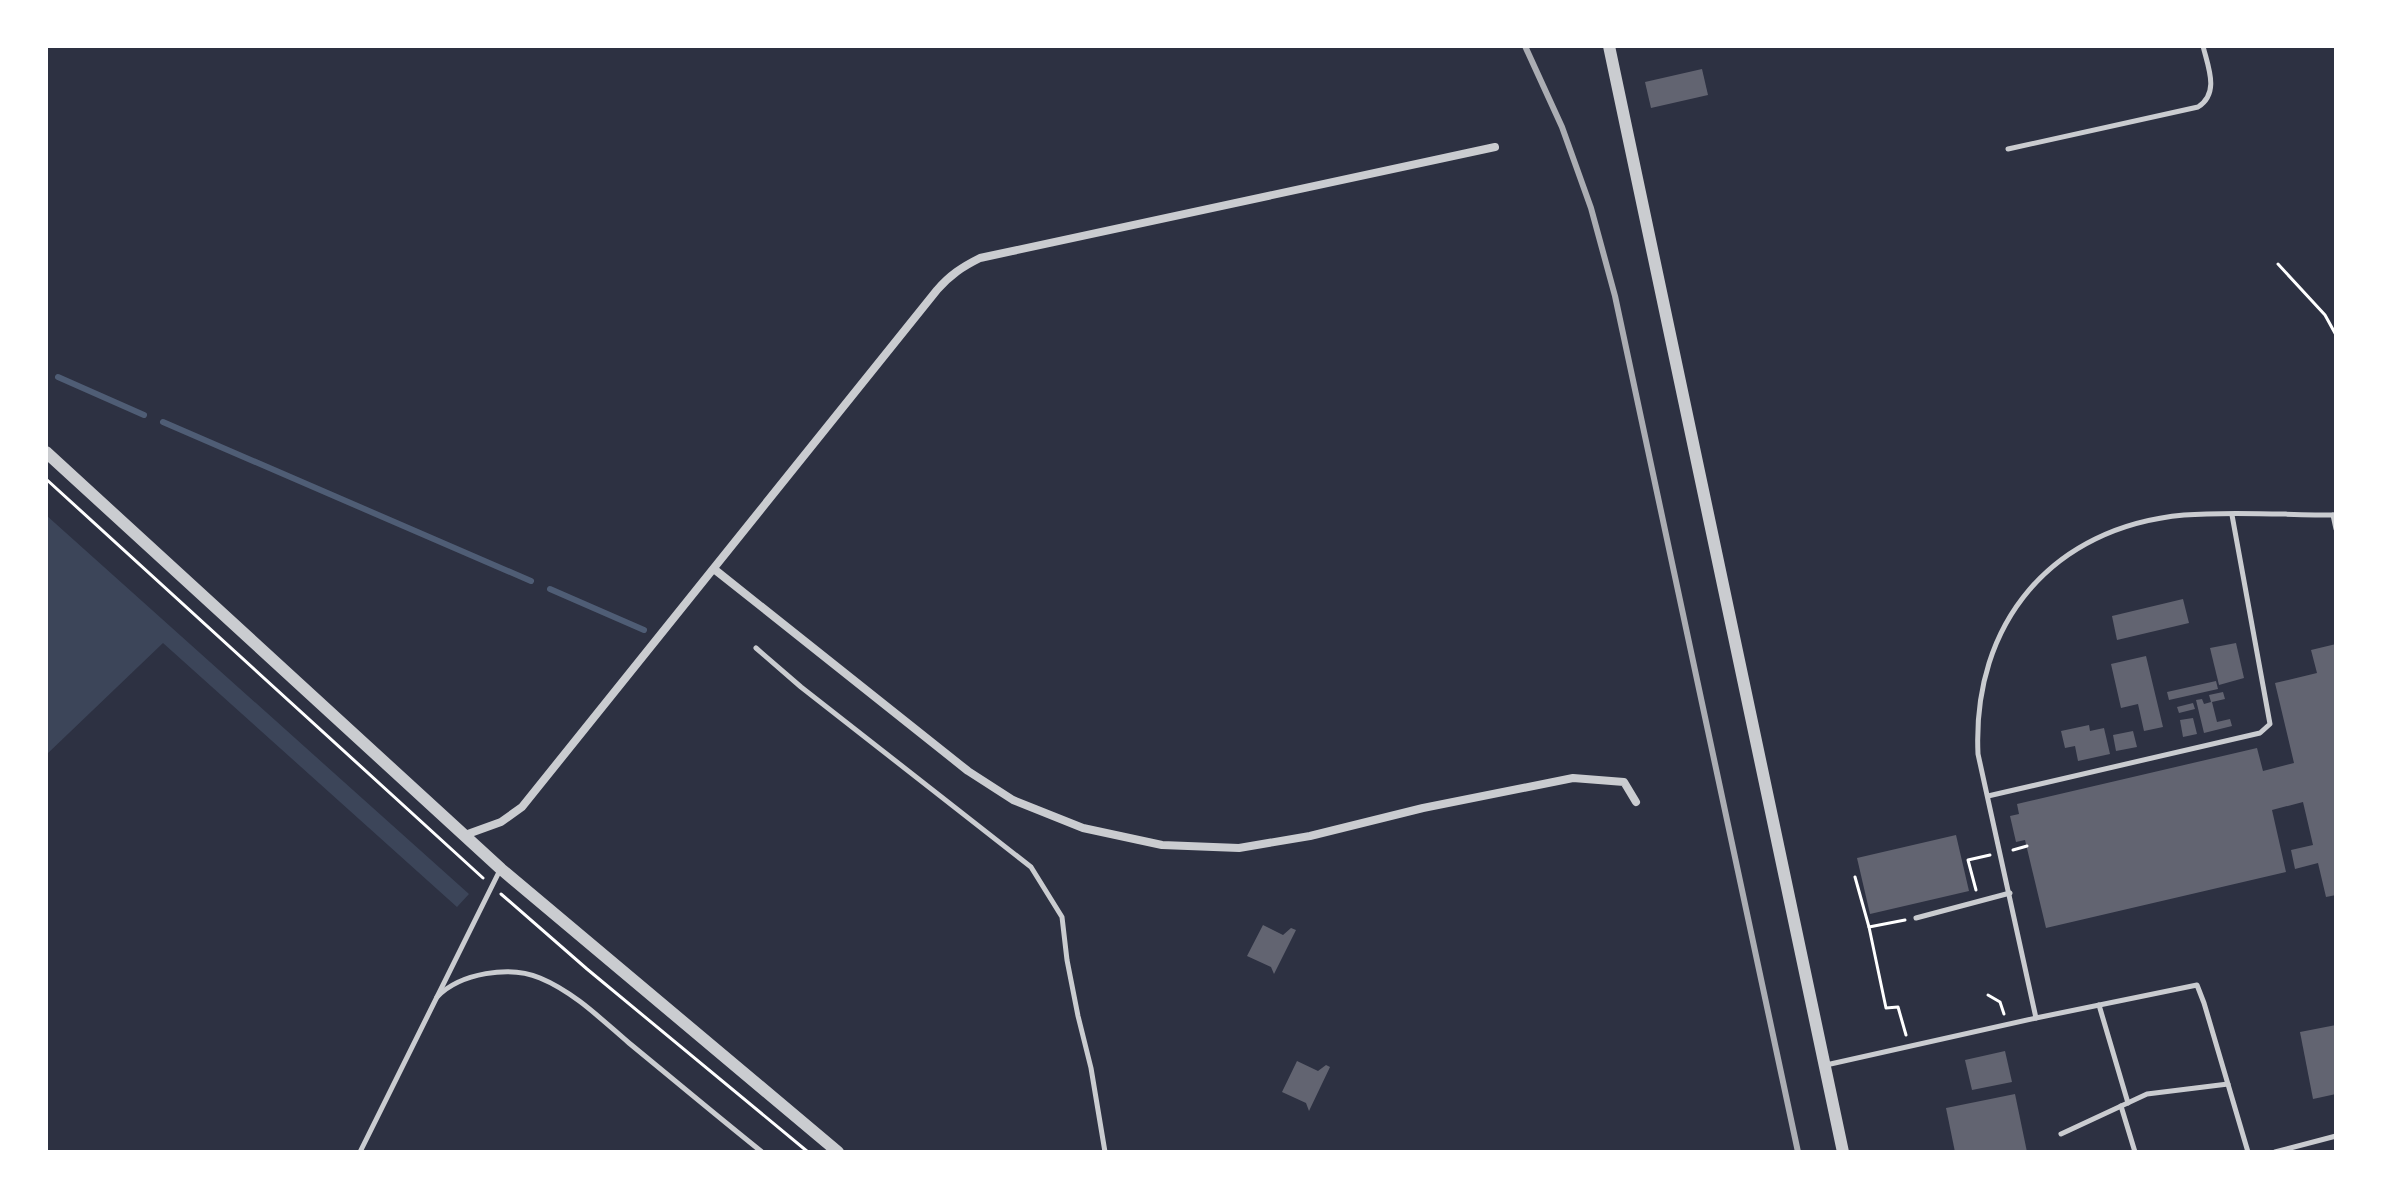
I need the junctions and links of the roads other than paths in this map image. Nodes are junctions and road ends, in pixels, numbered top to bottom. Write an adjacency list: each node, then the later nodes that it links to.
1 (1609, 46): 20 (street)
2 (2203, 46): 4 (lane)
3 (1495, 147): 9 (street)
4 (2008, 149)
5 (46, 452): 13 (street)
6 (2232, 515): 7 (lane); 11 (lane); 11 (lane)
7 (2335, 515): 8 (lane)
8 (2336, 529)
9 (714, 569): 12 (street); 13 (street)
10 (756, 648): 28 (lane)
11 (1988, 796): 15 (lane)
12 (1636, 802)
13 (465, 835): 14 (street)
14 (501, 869): 17 (lane); 27 (street)
15 (2010, 893): 16 (lane); 19 (lane)
16 (1916, 918)
17 (437, 997): 25 (lane); 26 (lane)
18 (2099, 1005): 19 (lane); 21 (lane); 22 (lane)
19 (2036, 1018): 20 (lane)
20 (1825, 1065): 29 (street)
21 (2228, 1084): 22 (lane); 31 (lane)
22 (2124, 1105): 23 (lane); 30 (lane)
23 (2061, 1134)
24 (2336, 1136): 32 (lane)
25 (360, 1152)
26 (762, 1152)
27 (838, 1152)
28 (1105, 1152)
29 (1843, 1152)
30 (2135, 1152)
31 (2248, 1152)
32 (2275, 1152)

